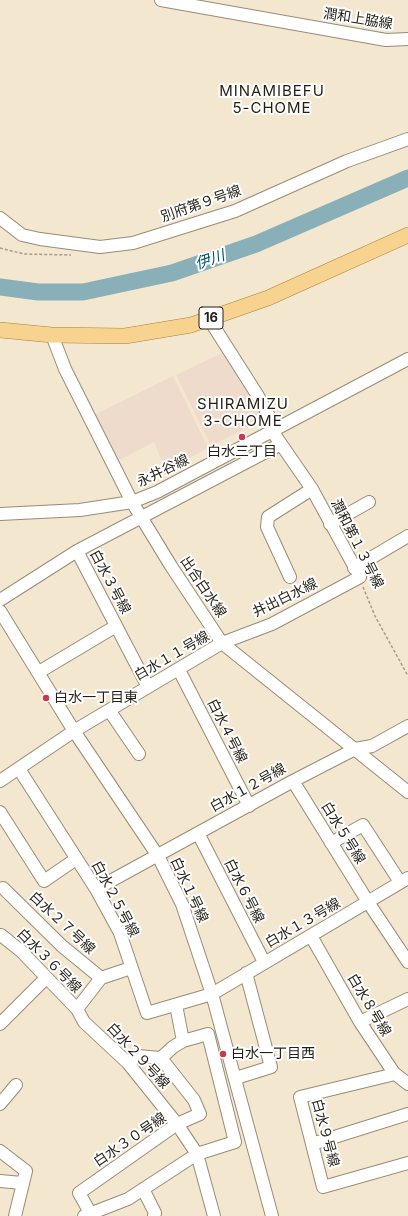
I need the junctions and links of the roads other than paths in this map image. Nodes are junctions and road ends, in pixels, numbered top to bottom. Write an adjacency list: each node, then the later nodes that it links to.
1 (161, 0): 2 (street, 潤和上脇線)
2 (408, 39)
3 (408, 139): 4 (street, 別府第９号線)
4 (0, 218)
5 (408, 235): 6 (main road, 16)
6 (209, 319): 8 (main road, 16); 10 (street, 潤和第１３号線)
7 (0, 330): 8 (main road, 16)
8 (52, 335): 15 (street, 出合白水線)
9 (408, 359): 10 (street, 永井谷線)
10 (274, 430): 11 (street, 潤和第１３号線); 12 (street, 永井谷線)
11 (281, 444): 13 (street); 14 (street, 潤和第１３号線)
12 (191, 474): 13 (street); 15 (street, 永井谷線)
13 (199, 487): 18 (street)
14 (312, 489): 19 (street, 潤和第１３号線); 23 (street)
15 (132, 502): 17 (street, 永井谷線); 18 (street, 出合白水線)
16 (369, 502): 19 (street)
17 (0, 514)
18 (141, 517): 21 (street); 27 (street, 出合白水線)
19 (330, 524): 22 (street, 潤和第１３号線)
20 (408, 536): 22 (street, 井出白水線)
21 (77, 550): 24 (street, 白水３号線); 26 (street, 白水３号線)
22 (357, 573): 27 (street, 井出白水線)
23 (290, 577)
24 (0, 600)
25 (0, 611): 29 (street, 白水１号線)
26 (116, 626): 29 (street); 30 (street, 白水３号線)
27 (222, 644): 28 (street, 白水１１号線); 34 (street, 出合白水線)
28 (179, 670): 30 (street, 白水１１号線); 40 (street, 白水４号線)
29 (39, 672): 33 (street, 白水１号線)
30 (148, 687): 31 (street, 白水１１号線)
31 (109, 710): 33 (street, 白水１１号線); 35 (street)
32 (408, 726): 34 (street, 白水１２号線)
33 (74, 731): 36 (street, 白水１１号線); 44 (street, 白水１号線)
34 (354, 749): 37 (street, 白水１２号線); 39 (street, 出合白水線)
35 (139, 754)
36 (19, 769): 38 (street, 白水１１号線); 45 (street, 白水２５号線)
37 (293, 780): 40 (street, 白水１２号線); 43 (street, 白水５号線)
38 (0, 781)
39 (408, 792)
40 (249, 806): 42 (street, 白水１２号線)
41 (0, 812): 45 (street)
42 (198, 833): 44 (street, 白水１２号線); 53 (street, 白水６号線)
43 (331, 843): 46 (street); 49 (street, 白水５号線)
44 (158, 856): 47 (street, 白水１２号線); 59 (street, 白水１号線)
45 (76, 859): 47 (street, 白水２５号線)
46 (404, 880): 49 (street, 白水１３号線)
47 (96, 889): 55 (street, 白水２５号線)
48 (1, 890): 58 (street, 白水２７号線)
49 (368, 902): 51 (street, 白水１３号線); 52 (street, 白水５号線)
50 (0, 935): 57 (street, 白水３６号線)
51 (311, 936): 53 (street, 白水１３号線); 63 (street, 白水８号線)
52 (404, 946): 54 (street, 白水５号線)
53 (264, 962): 56 (street, 白水１３号線)
54 (408, 962)
55 (131, 968): 58 (street, 白水３６号線); 61 (street, 白水２５号線)
56 (246, 973): 59 (street, 白水１３号線); 69 (street)
57 (46, 978): 62 (street, 白水３６号線); 64 (street)
58 (101, 978): 62 (street, 白水３６号線)
59 (212, 994): 61 (street, 白水２５号線); 69 (street, 白水１号線)
60 (408, 998): 63 (street)
61 (176, 1005): 65 (street)
62 (76, 1009): 67 (street, 白水２９号線)
63 (360, 1022): 68 (street, 白水８号線)
64 (0, 1024)
65 (183, 1042): 66 (street); 77 (street)
66 (161, 1058): 67 (street); 74 (street)
67 (128, 1063): 74 (street, 白水２９号線)
68 (395, 1074): 70 (street, 白水８号線); 75 (street, 白水９号線)
69 (236, 1078): 86 (street, 白水１号線)
70 (408, 1084)
71 (16, 1086): 72 (street)
72 (0, 1104)
73 (408, 1114): 75 (street)
74 (177, 1124): 77 (street, 白水３０号線); 82 (street, 白水３０号線)
75 (312, 1144): 78 (street, 白水９号線)
76 (0, 1151): 80 (street)
77 (197, 1154): 81 (street); 85 (street, 白水３０号線)
78 (408, 1163)
79 (0, 1181): 80 (street)
80 (22, 1183): 83 (street)
81 (143, 1189): 82 (street); 84 (street)
82 (89, 1215)
83 (16, 1216)
84 (154, 1216)
85 (214, 1216)
86 (272, 1216)

